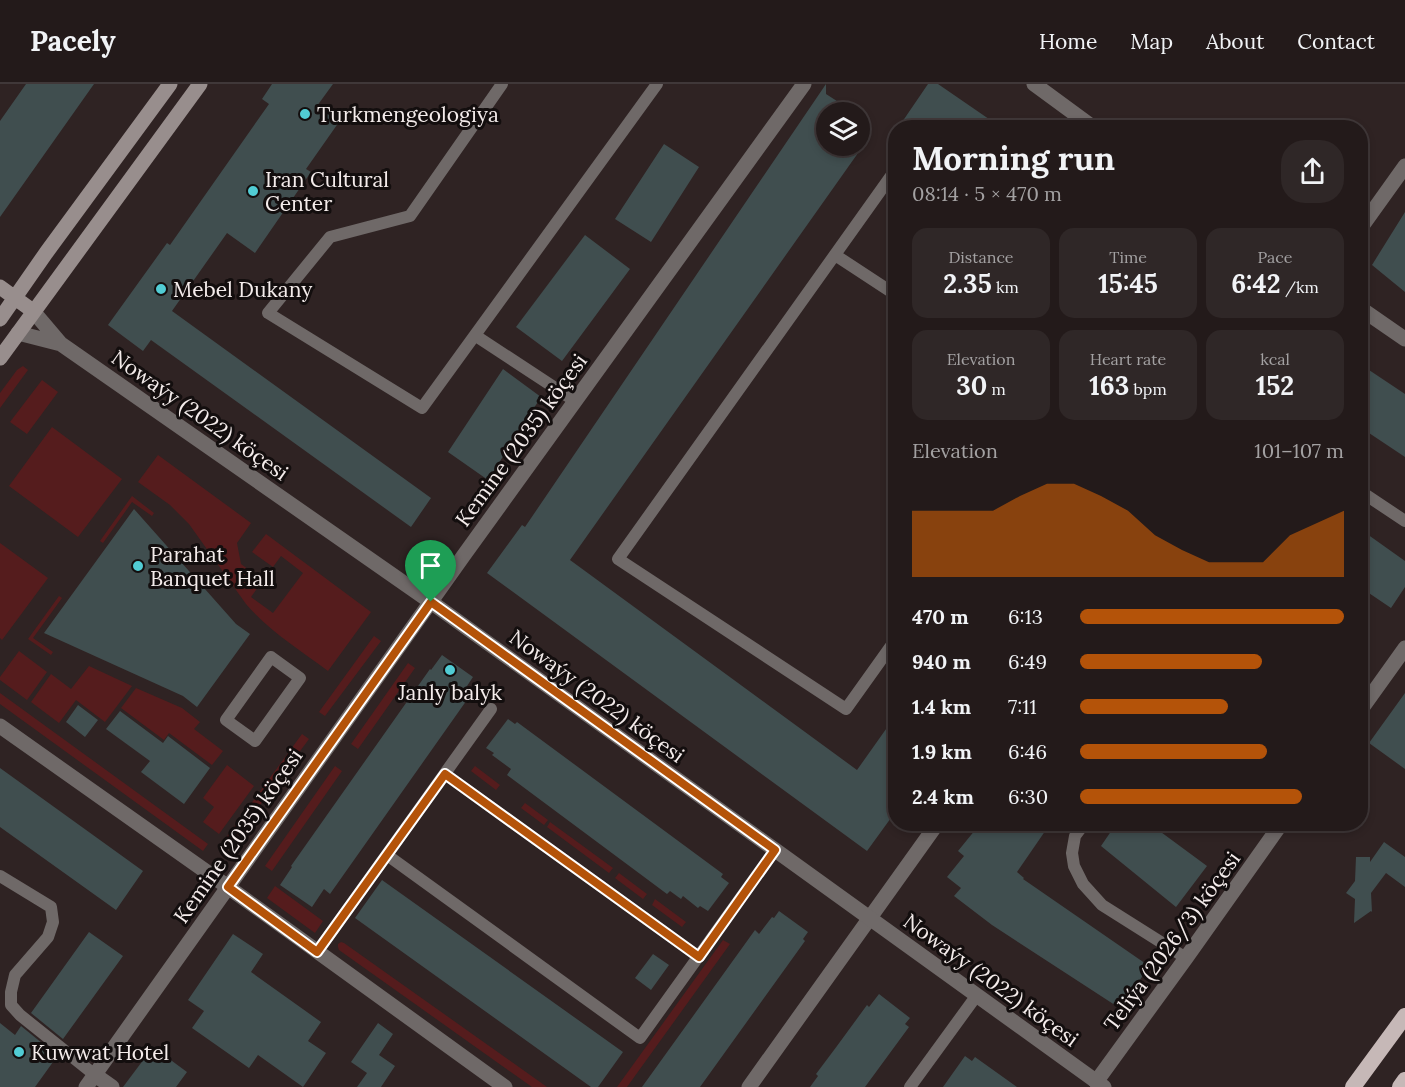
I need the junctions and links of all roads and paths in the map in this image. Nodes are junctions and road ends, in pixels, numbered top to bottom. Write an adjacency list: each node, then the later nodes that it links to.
1 (170, 84): 14 (main road)
2 (200, 84): 15 (main road)
3 (502, 84): 19 (lane)
4 (657, 84): 19 (lane)
5 (804, 84): 23 (street, Kemine (2035) köçesi)
6 (1034, 84): 7 (street)
7 (1083, 120)
8 (1405, 166): 10 (street)
9 (888, 180): 11 (lane)
10 (1368, 217)
11 (835, 255): 13 (lane); 28 (lane)
12 (0, 287): 14 (main road, Nowaýy (2022) köçesi)
13 (888, 290)
14 (15, 298): 15 (main road, Nowaýy (2022) köçesi); 17 (main road)
15 (33, 311): 18 (main road); 21 (street, Nowaýy (2022) köçesi)
16 (1368, 314): 20 (street)
17 (0, 320): 18 (main road, Nowaýy (2022) köçesi)
18 (18, 333): 21 (street, Nowaýy (2022) köçesi); 22 (main road)
19 (476, 336): 23 (lane)
20 (1405, 339)
21 (62, 344): 26 (street, Nowaýy (2022) köçesi)
22 (0, 358)
23 (575, 401): 26 (street, Kemine (2035) köçesi)
24 (1368, 496): 25 (lane)
25 (1405, 521)
26 (431, 602): 37 (street, Nowaýy (2022) köçesi); 40 (street, Kemine (2035) köçesi)
27 (1405, 648): 29 (street)
28 (888, 650)
29 (1368, 700)
30 (491, 709): 33 (lane)
31 (0, 726): 40 (street)
32 (255, 741): 32 (lane)
33 (445, 774): 38 (lane); 43 (lane)
34 (932, 831): 41 (street)
35 (1079, 831): 44 (lane)
36 (1276, 831): 44 (street, Teliýa (2026/3) köçesi)
37 (775, 850): 41 (street, Nowaýy (2022) köçesi); 43 (lane)
38 (387, 855): 42 (lane); 43 (lane)
39 (0, 876): 48 (lane)
40 (228, 887): 42 (street); 48 (street, Kemine (2035) köçesi)
41 (869, 918): 45 (street, Nowaýy (2022) köçesi); 52 (street)
42 (317, 952): 51 (street)
43 (699, 957)
44 (1186, 958): 49 (street, Teliýa (2026/3) köçesi)
45 (977, 994): 49 (street, Nowaýy (2022) köçesi); 53 (lane)
46 (1405, 1016): 54 (highway)
47 (1405, 1080): 55 (highway)
48 (91, 1081): 50 (street)
49 (1100, 1084)
50 (112, 1087)
51 (505, 1087)
52 (749, 1087)
53 (910, 1087)
54 (1353, 1087)
55 (1400, 1087)

